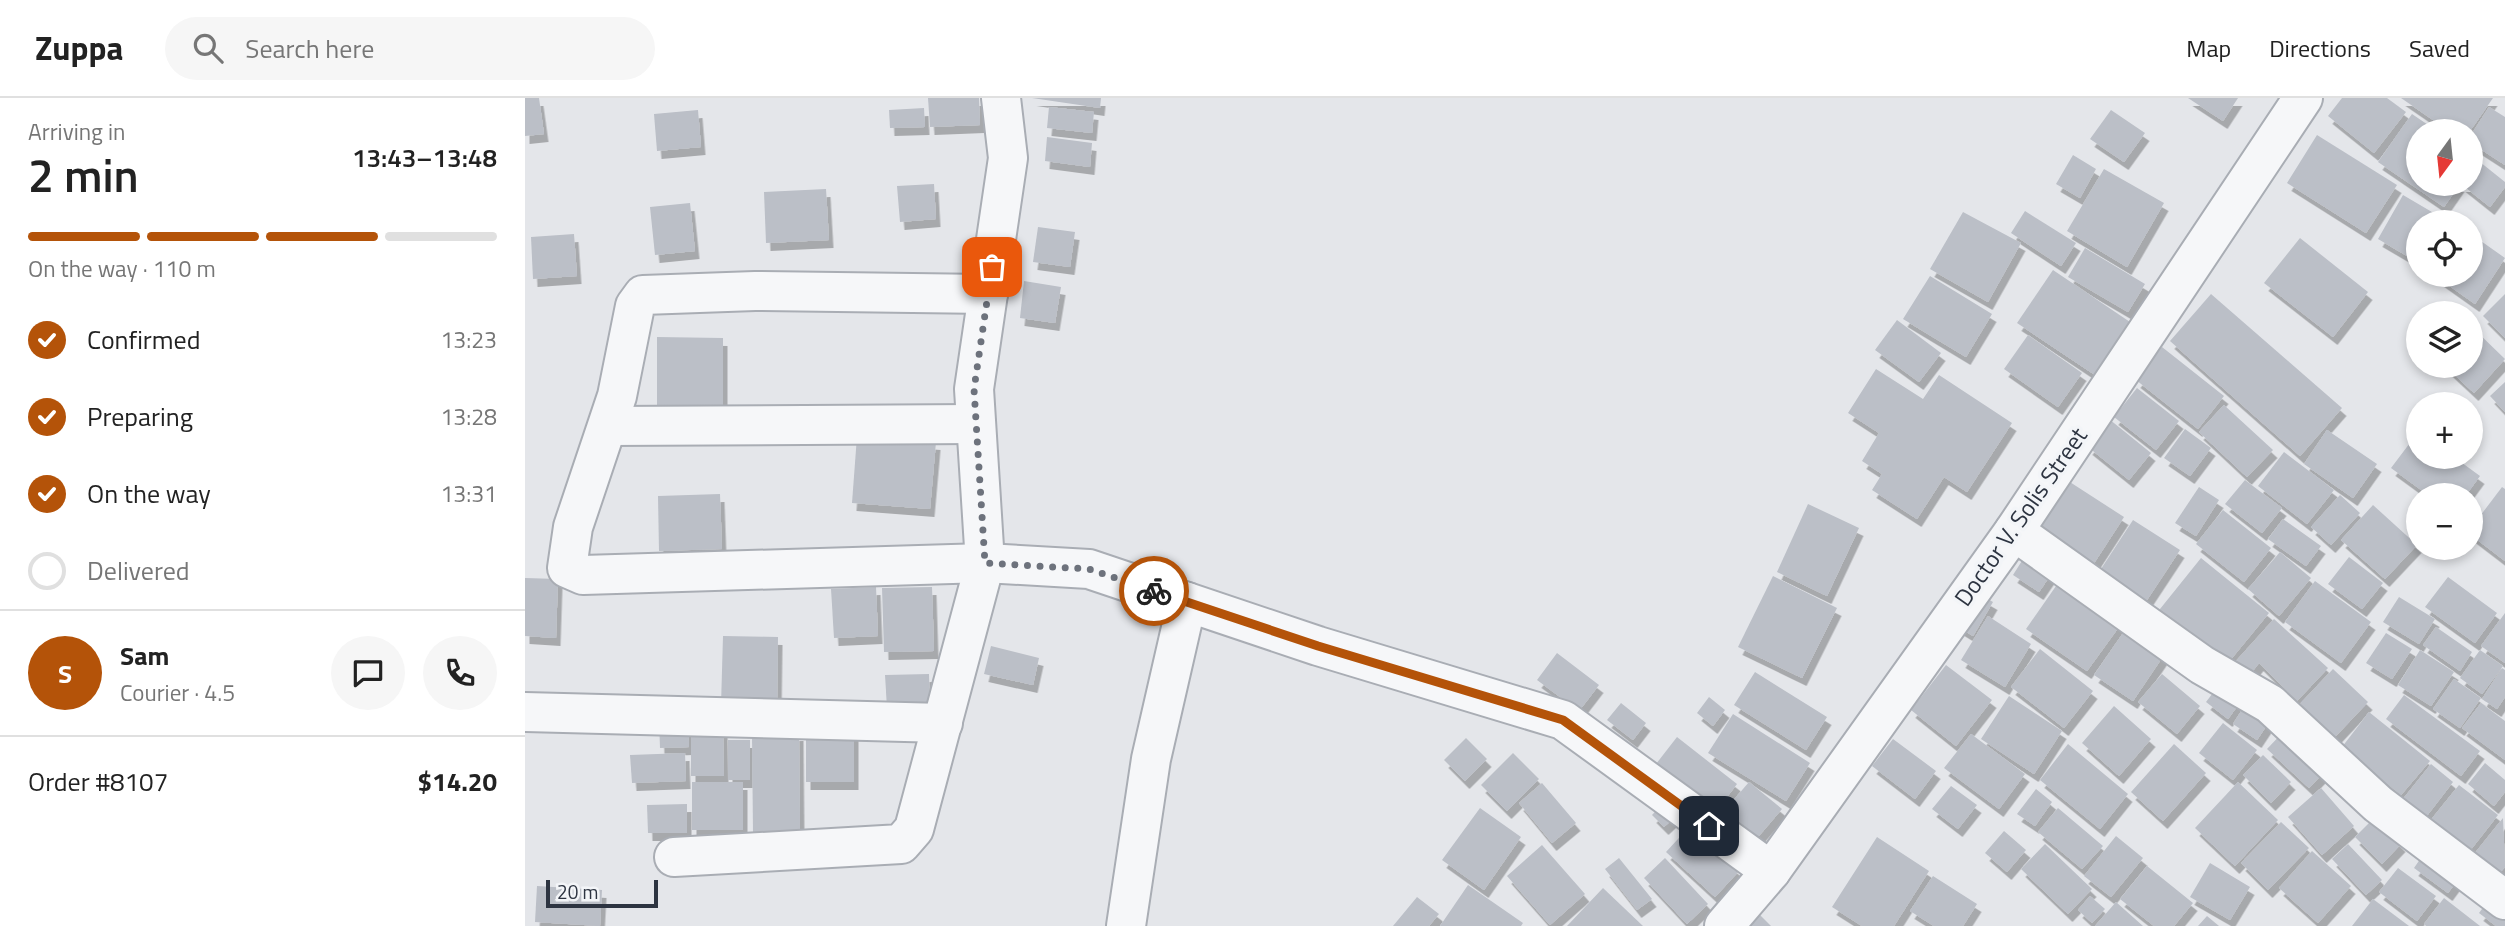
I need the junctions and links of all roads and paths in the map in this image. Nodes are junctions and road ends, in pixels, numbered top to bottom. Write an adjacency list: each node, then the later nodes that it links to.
1 (1001, 98): 3 (street)
2 (2303, 98): 6 (street, Doctor V. Solis Street)
3 (988, 294): 4 (street); 5 (street)
4 (976, 424): 5 (street); 7 (street)
5 (608, 426): 7 (street)
6 (2014, 531): 12 (street, Doctor V. Solis Street); 13 (street)
7 (985, 563): 8 (street); 10 (street)
8 (1187, 602): 12 (street); 14 (street)
9 (525, 712): 10 (street)
10 (943, 723): 11 (street)
11 (674, 857)
12 (1771, 871): 15 (street, Doctor V. Solis Street)
13 (2505, 900)
14 (1126, 926)
15 (1724, 926)

